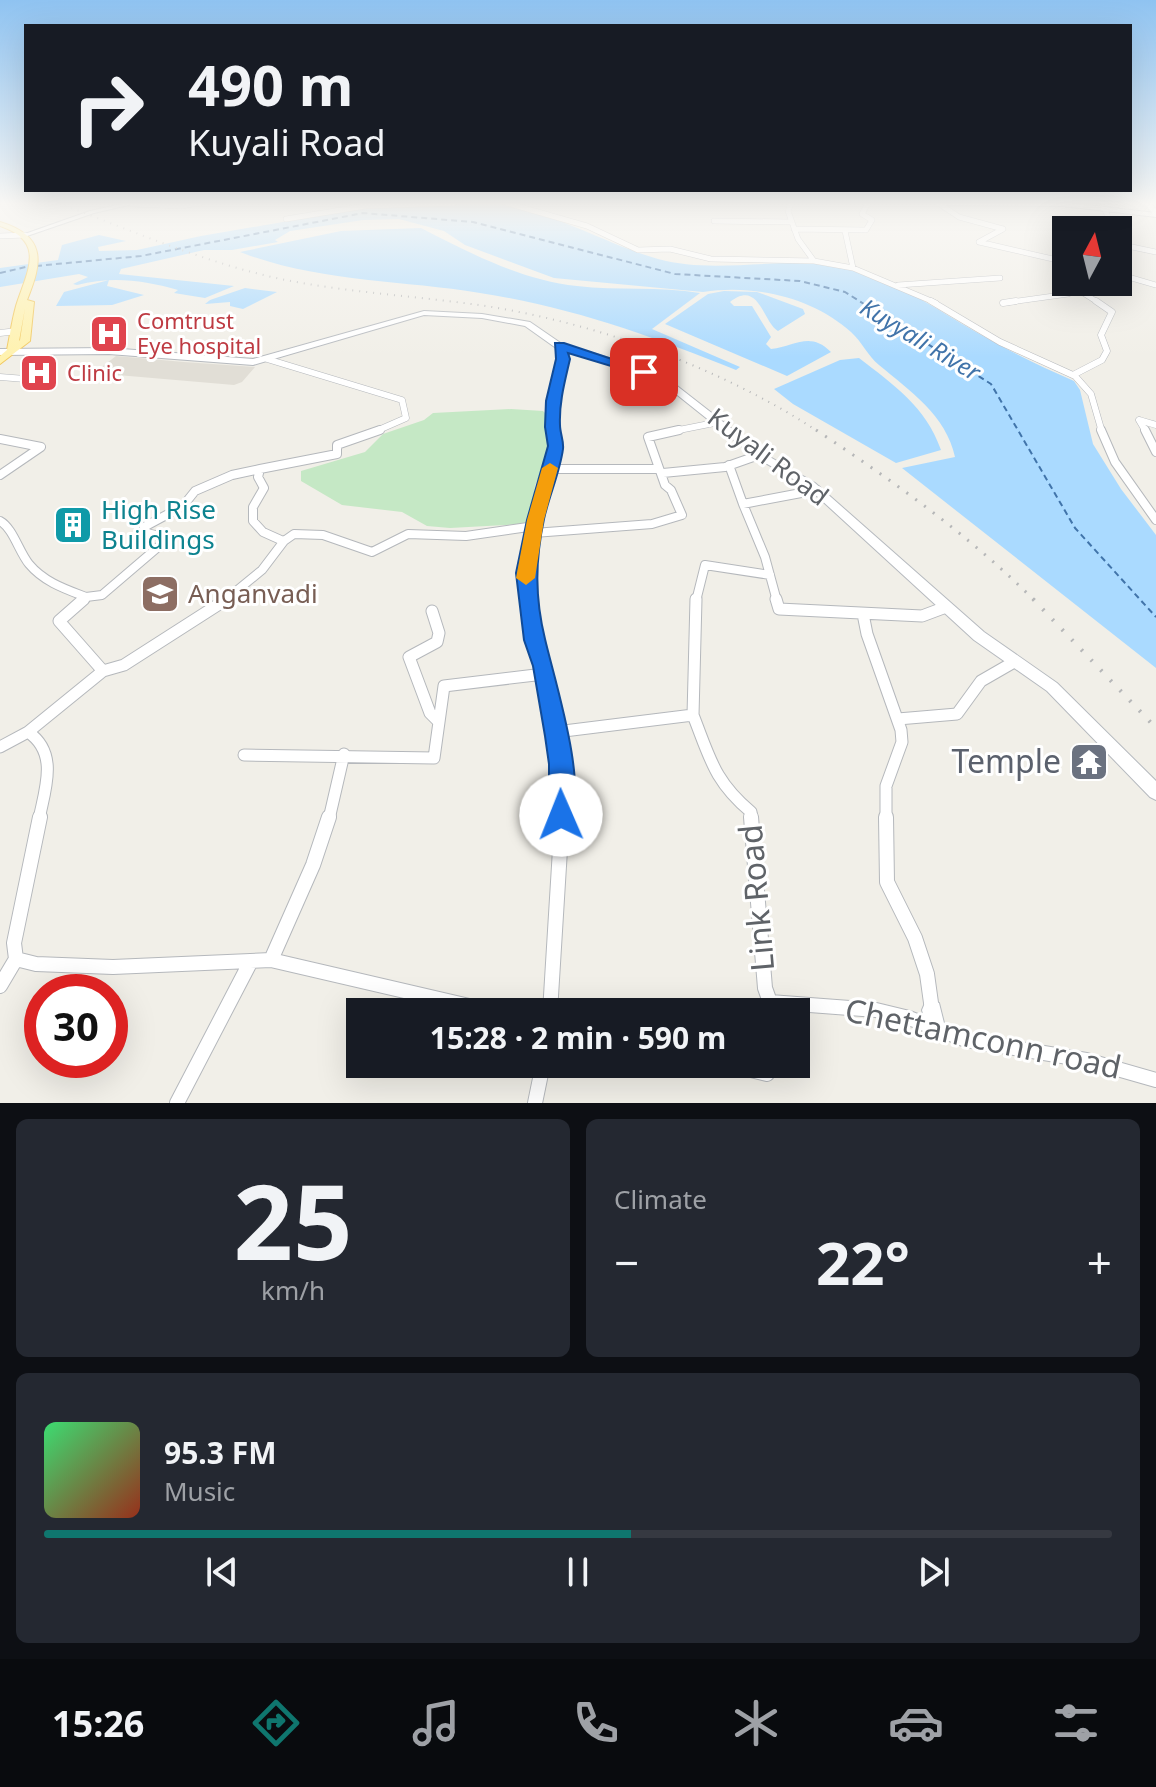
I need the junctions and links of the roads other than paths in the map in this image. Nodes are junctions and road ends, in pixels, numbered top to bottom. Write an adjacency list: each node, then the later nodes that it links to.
1 (34, 254): 11 (main road)
2 (692, 254): 5 (street)
3 (810, 254): 5 (street)
4 (850, 254): 6 (street)
5 (814, 261): 6 (street)
6 (853, 268): 10 (street)
7 (1000, 278): 10 (street)
8 (1132, 278): 9 (street)
9 (1156, 285)
10 (895, 286): 21 (street)
11 (27, 294): 15 (main road); 18 (main road)
12 (1052, 295): 14 (street)
13 (1089, 296): 21 (street)
14 (1003, 303)
15 (17, 331): 16 (street); 18 (main road)
16 (0, 333)
17 (559, 346): 19 (main road, Kuyali Road); 24 (main road, Kuyali Road); 31 (street)
18 (6, 352): 19 (main road, Kuyali Road); 20 (main road)
19 (267, 359): 30 (street)
20 (0, 361)
21 (1074, 375): 36 (street)
22 (0, 377): 23 (street)
23 (38, 380)
24 (719, 422): 28 (main road, Kuyali Road); 32 (street)
25 (1156, 425): 27 (street)
26 (0, 439): 33 (street)
27 (1156, 452)
28 (759, 455): 29 (street); 34 (main road, Kuyali Road)
29 (729, 465): 32 (street); 35 (street)
30 (260, 469): 40 (street); 42 (street)
31 (549, 469): 32 (street); 39 (street)
32 (661, 471): 39 (street)
33 (0, 475)
34 (817, 490): 35 (street); 43 (main road, Kuyali Road)
35 (743, 504): 41 (street)
36 (1152, 511): 37 (street)
37 (1156, 520)
38 (0, 521): 42 (street)
39 (534, 529): 40 (street); 48 (street)
40 (283, 541): 47 (street)
41 (770, 575): 45 (street); 49 (street, Link Road)
42 (86, 597): 47 (street)
43 (946, 607): 45 (street); 46 (main road, Kuyali Road)
44 (432, 611): 51 (street)
45 (863, 614): 50 (street)
46 (1014, 662): 50 (street); 57 (main road, Kuyali Road)
47 (103, 671): 52 (street)
48 (544, 674): 51 (street); 53 (street)
49 (693, 715): 53 (street); 64 (street, Link Road)
50 (898, 719): 66 (street)
51 (439, 722): 55 (street)
52 (28, 732): 54 (street); 58 (street)
53 (556, 732): 63 (street)
54 (0, 748)
55 (344, 754): 56 (street); 59 (street)
56 (244, 755)
57 (1156, 792)
58 (16, 959): 60 (street); 61 (street)
59 (271, 960): 60 (street); 62 (street)
60 (251, 961): 70 (street)
61 (0, 986)
62 (435, 998)
63 (551, 998)
64 (768, 998)
65 (810, 1009): 67 (street, Chettamconn road)
66 (932, 1010): 67 (main road)
67 (936, 1031): 69 (street, Chettamconn road)
68 (540, 1078): 71 (street)
69 (1156, 1080)
70 (177, 1103)
71 (535, 1103)

